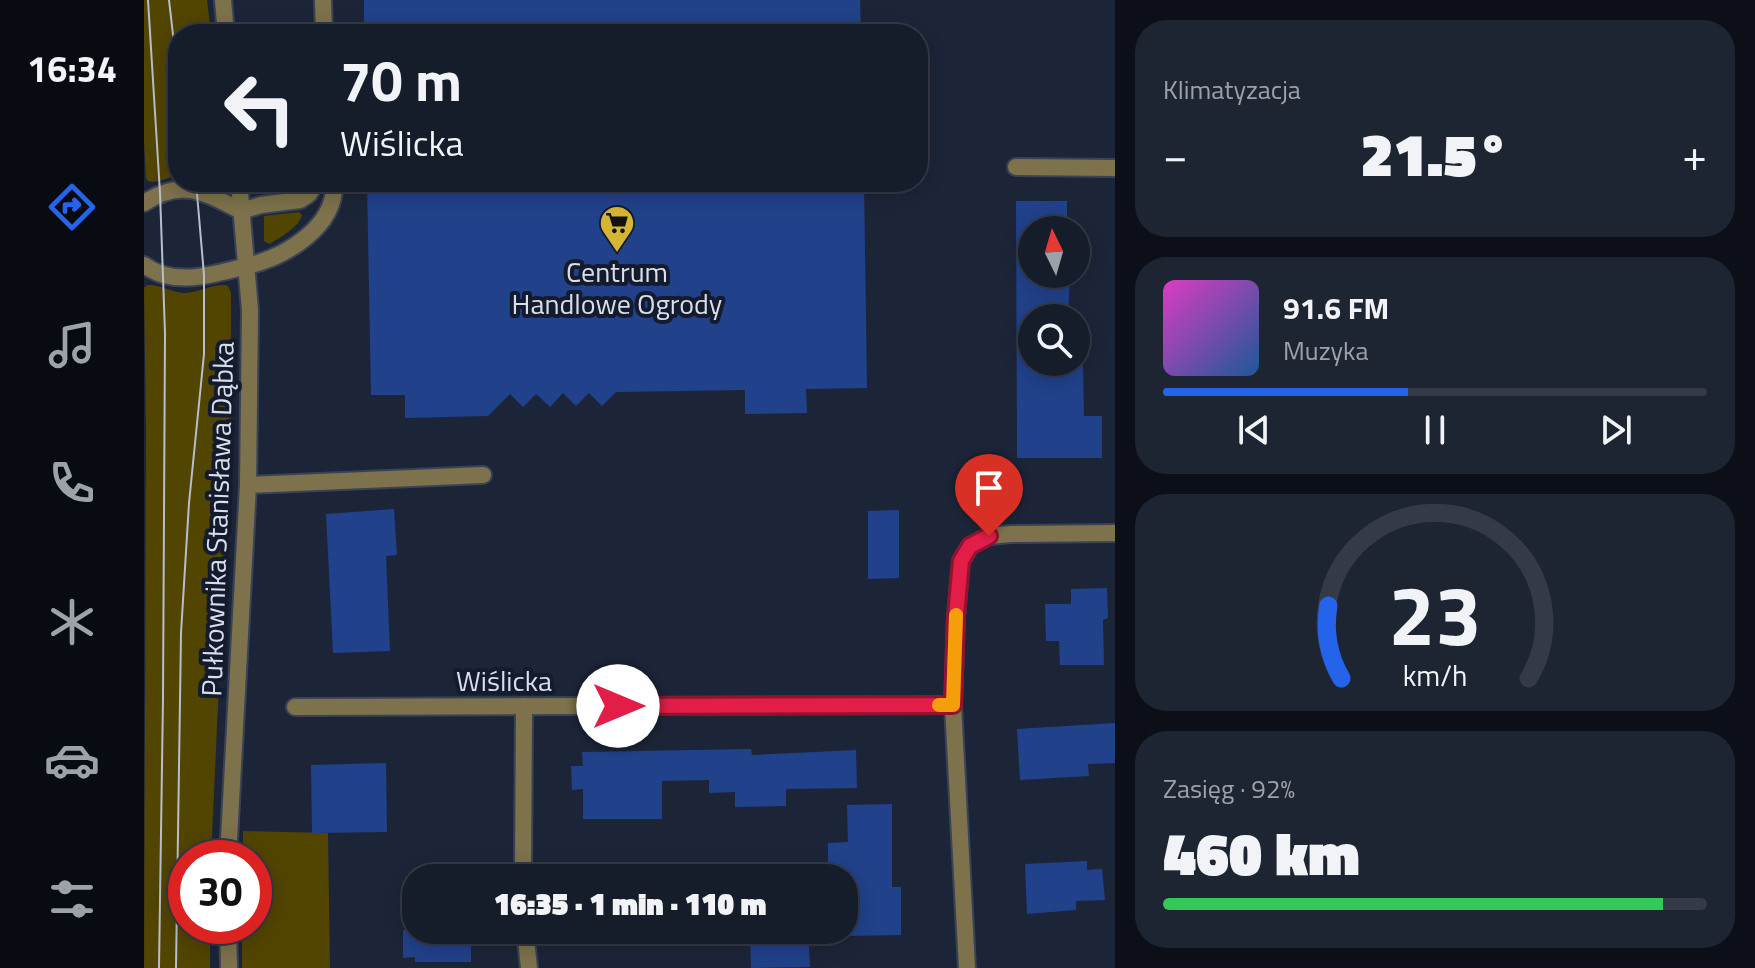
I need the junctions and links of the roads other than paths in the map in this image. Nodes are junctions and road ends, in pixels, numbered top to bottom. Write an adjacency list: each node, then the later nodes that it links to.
1 (223, 0): 3 (street)
2 (323, 0): 4 (street)
3 (225, 24)
4 (324, 24)
5 (1016, 167): 6 (street)
6 (1115, 168)
7 (168, 191): 12 (street)
8 (203, 192): 13 (street)
9 (240, 192): 13 (street, Pułkownika Stanisława Dąbka)
10 (310, 192): 13 (street)
11 (334, 192): 15 (street)
12 (144, 203)
13 (241, 211): 15 (street, Pułkownika Stanisława Dąbka)
14 (144, 265): 15 (street)
15 (247, 266): 17 (street, Pułkownika Stanisława Dąbka)
16 (483, 475): 17 (street)
17 (248, 485): 22 (street, Pułkownika Stanisława Dąbka)
18 (1115, 533): 19 (street)
19 (953, 705): 20 (street, Wiślicka); 28 (street)
20 (524, 706): 21 (street, Wiślicka); 23 (street)
21 (295, 707)
22 (229, 840)
23 (523, 864)
24 (228, 944): 26 (street)
25 (526, 944): 27 (street)
26 (229, 968)
27 (529, 968)
28 (967, 968)

